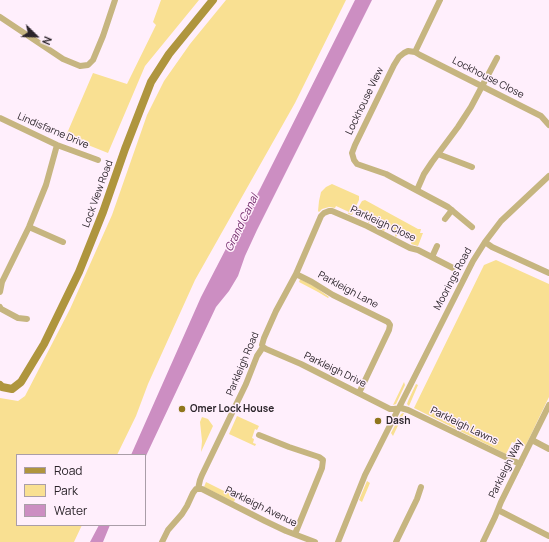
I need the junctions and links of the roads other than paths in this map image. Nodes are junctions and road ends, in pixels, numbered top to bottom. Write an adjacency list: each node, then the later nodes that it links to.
1 (115, 0): 4 (street)
2 (213, 0): 33 (street, Lock View Road)
3 (440, 0): 5 (street)
4 (0, 17)
5 (414, 52): 7 (street, Lockhouse Close); 15 (street, Lockhouse View)
6 (497, 58): 7 (street)
7 (482, 86): 9 (street, Lockhouse Close); 11 (street)
8 (0, 118): 10 (street, Lindisfarne Drive)
9 (549, 125)
10 (57, 145): 12 (street, Lindisfarne Drive); 19 (street)
11 (438, 154): 13 (street); 15 (street)
12 (98, 160)
13 (472, 167)
14 (549, 176): 22 (street, Moorings Road)
15 (417, 190): 16 (street, Lockhouse View)
16 (452, 210): 18 (street); 20 (street, Lockhouse View)
17 (326, 212): 24 (street, Parkleigh Close); 27 (street, Parkleigh Road)
18 (445, 219)
19 (29, 227): 21 (street); 28 (street)
20 (472, 227)
21 (63, 242)
22 (485, 242): 26 (street); 36 (street, Moorings Road)
23 (437, 246): 24 (street)
24 (432, 257): 25 (street, Parkleigh Close)
25 (453, 268)
26 (549, 273)
27 (296, 274): 32 (street, Parkleigh Road); 34 (street, Parkleigh Lane)
28 (1, 282): 29 (street)
29 (0, 292)
30 (0, 307): 31 (street)
31 (27, 319)
32 (263, 347): 34 (street, Parkleigh Drive); 41 (street, Parkleigh Road)
33 (1, 386)
34 (359, 393): 36 (street, Parkleigh Drive)
35 (549, 405): 38 (street, Parkleigh Way)
36 (399, 408): 40 (street, Parkleigh Lawns); 48 (street, Moorings Road)
37 (259, 435): 44 (street)
38 (532, 440): 39 (street); 40 (street, Parkleigh Way)
39 (549, 449)
40 (520, 464): 43 (street, Parkleigh Way)
41 (198, 488): 44 (street, Parkleigh Avenue); 46 (street, Parkleigh Road)
42 (421, 488): 49 (street)
43 (498, 510): 45 (street); 50 (street, Parkleigh Way)
44 (295, 534): 47 (street, Parkleigh Avenue)
45 (549, 536)
46 (162, 542)
47 (315, 542)
48 (338, 542)
49 (396, 542)
50 (482, 542)

